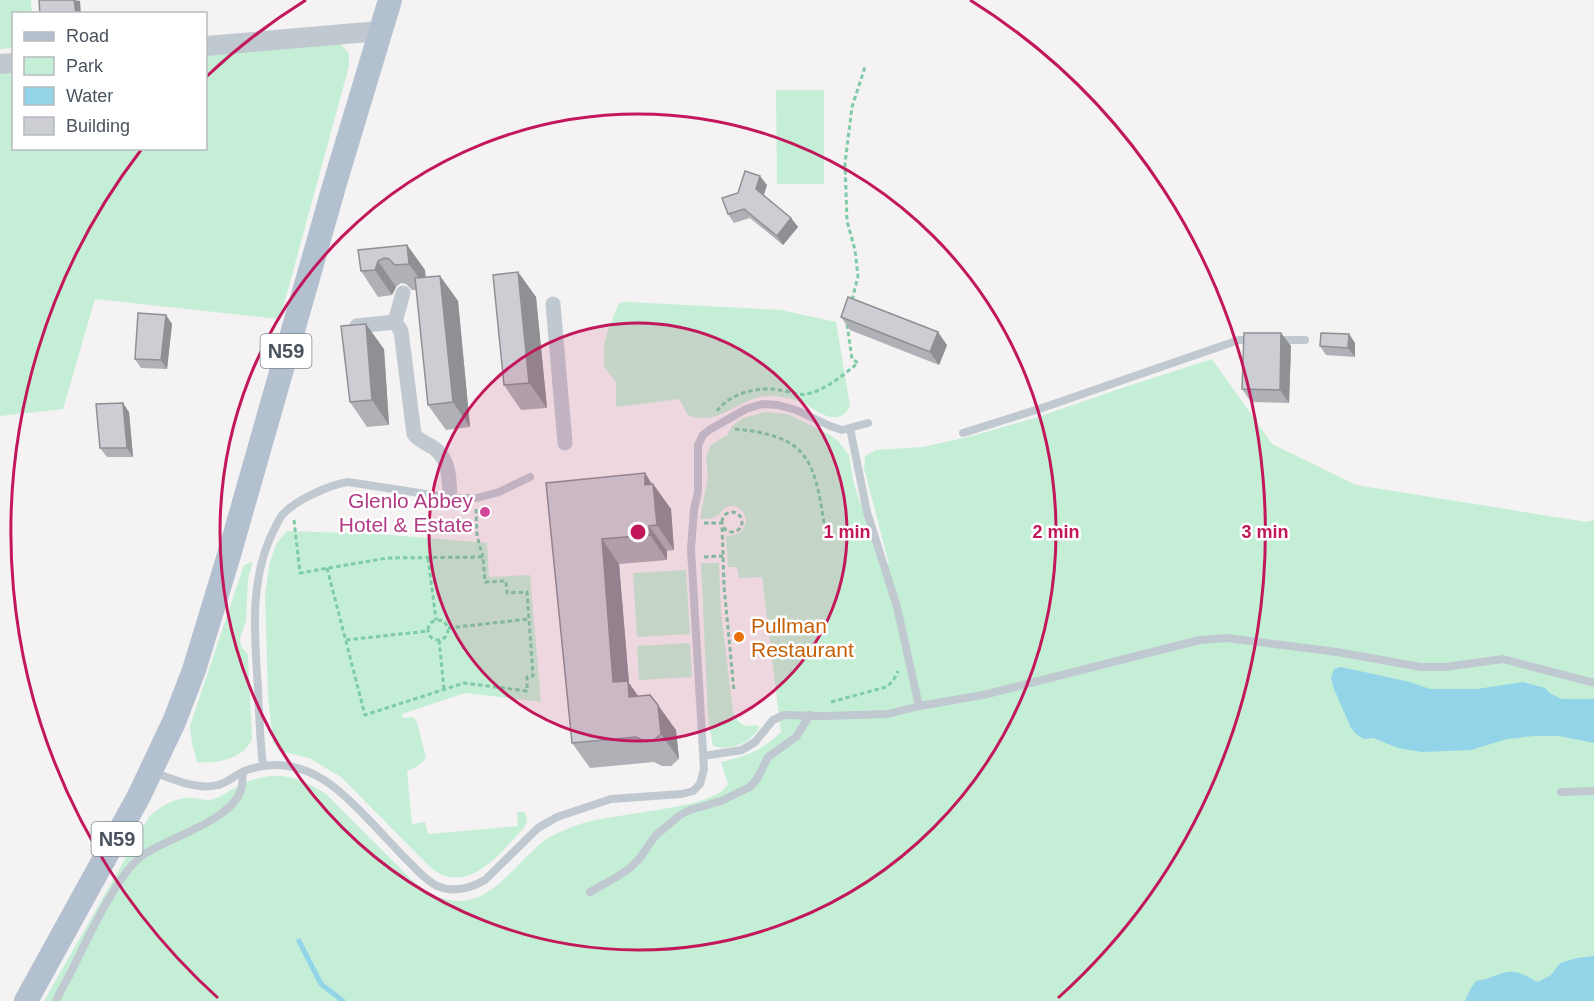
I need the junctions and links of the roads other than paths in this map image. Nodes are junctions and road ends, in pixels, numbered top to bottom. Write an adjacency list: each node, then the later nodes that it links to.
1 (390, 0): 2 (main road, N59)
2 (380, 31): 3 (street); 22 (main road, N59)
3 (207, 46)
4 (403, 293): 6 (street)
5 (553, 304): 14 (street)
6 (395, 321): 7 (street); 16 (street)
7 (357, 326)
8 (1261, 340): 13 (lane)
9 (1272, 340): 10 (lane)
10 (1305, 340)
11 (868, 423): 12 (lane)
12 (850, 428): 18 (lane); 20 (lane)
13 (963, 433)
14 (565, 444)
15 (531, 477): 16 (lane)
16 (450, 498): 21 (lane)
17 (1594, 683): 18 (lane)
18 (920, 706): 19 (lane)
19 (810, 715): 20 (lane); 26 (lane)
20 (703, 756): 21 (lane)
21 (263, 766): 23 (lane)
22 (151, 772): 23 (lane); 27 (main road, N59)
23 (243, 772): 28 (lane)
24 (1594, 791): 25 (lane)
25 (1561, 792)
26 (590, 892)
27 (26, 1001)
28 (56, 1001)

